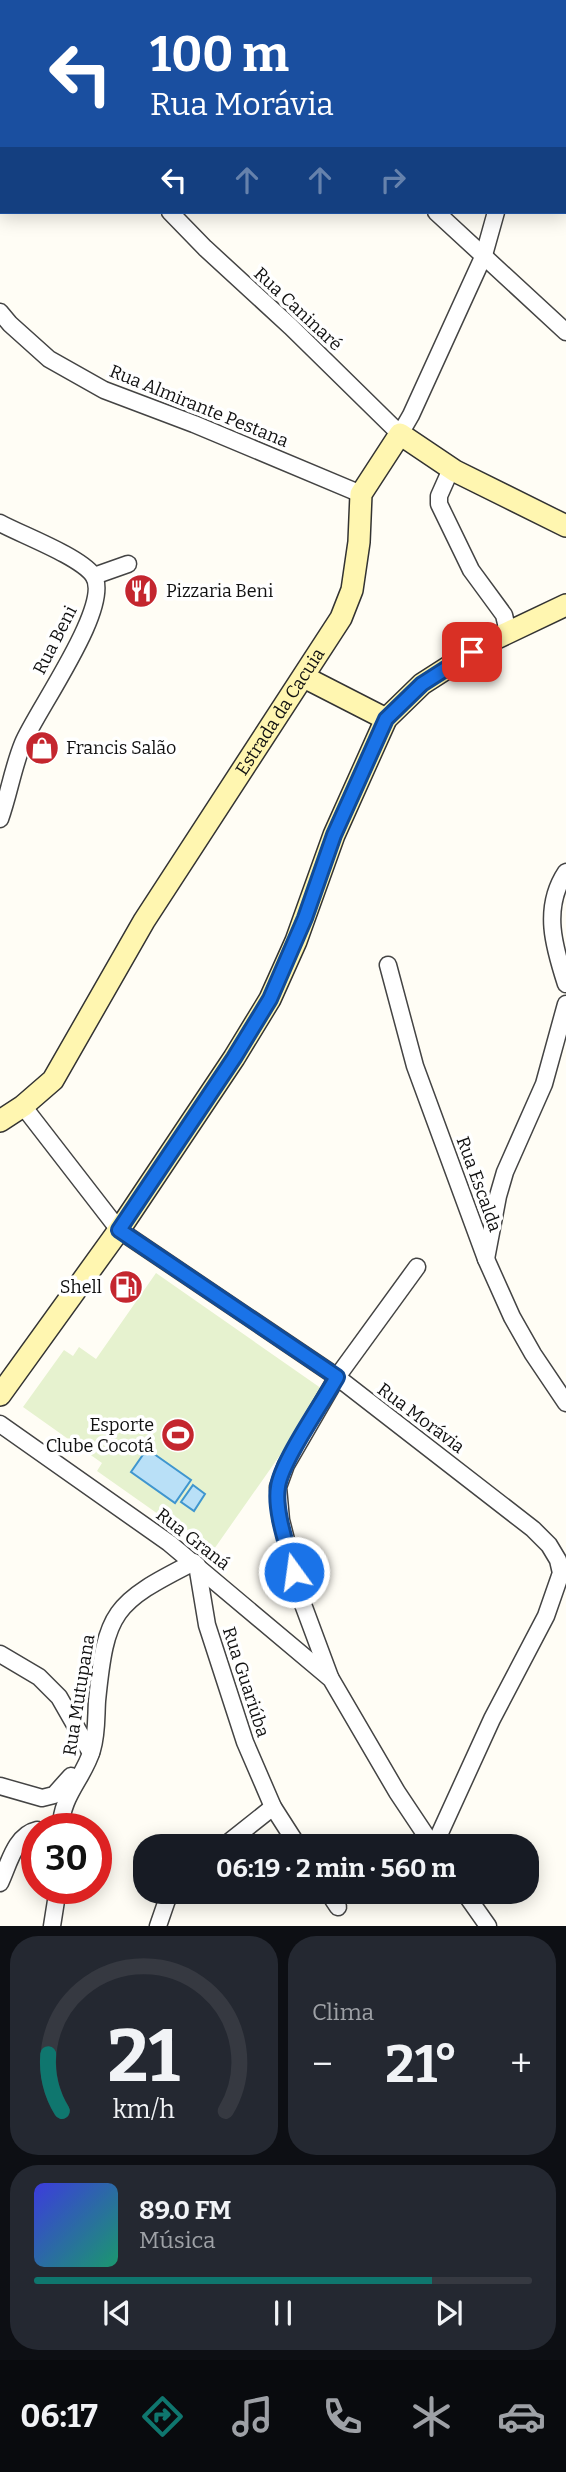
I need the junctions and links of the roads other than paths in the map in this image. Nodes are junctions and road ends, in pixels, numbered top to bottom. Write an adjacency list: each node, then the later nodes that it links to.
1 (172, 214): 7 (street, Rua Caninaré)
2 (438, 214): 4 (street)
3 (495, 214): 4 (street)
4 (484, 255): 6 (street); 7 (street)
5 (0, 312): 9 (street, Rua Almirante Pestana)
6 (566, 332)
7 (400, 434): 8 (main road); 9 (main road)
8 (451, 468): 11 (main road); 15 (street)
9 (361, 494): 16 (main road, Estrada da Cacuia)
10 (0, 523): 13 (street)
11 (566, 526)
12 (128, 564): 13 (street)
13 (94, 576): 18 (street, Rua Beni)
14 (566, 605): 15 (main road)
15 (509, 632): 17 (main road)
16 (304, 677): 17 (main road); 23 (main road, Estrada da Cacuia)
17 (386, 719): 25 (main road)
18 (0, 820)
19 (566, 872): 21 (street)
20 (388, 965): 26 (street, Rua Escalda)
21 (566, 984)
22 (566, 1004): 26 (street)
23 (23, 1106): 24 (main road, Estrada da Cacuia); 25 (street, Rua Morávia)
24 (0, 1121)
25 (119, 1230): 28 (street, Rua Morávia); 29 (main road)
26 (486, 1259): 30 (street, Rua Escalda)
27 (417, 1267): 28 (street)
28 (337, 1377): 33 (street, Rua Morávia); 35 (street)
29 (0, 1395)
30 (566, 1403)
31 (0, 1424): 32 (street, Rua Graná)
32 (195, 1564): 35 (street, Rua Graná); 36 (street, Rua Mutupana); 38 (street, Rua Guariúba)
33 (563, 1573): 43 (street, Rua Morávia)
34 (0, 1654): 36 (street)
35 (331, 1679): 42 (street, Rua Graná)
36 (88, 1760): 37 (street); 39 (street, Rua Mutupana)
37 (0, 1786)
38 (273, 1807): 40 (street); 41 (street, Rua Guariúba)
39 (62, 1813)
40 (239, 1834)
41 (290, 1834)
42 (426, 1834)
43 (439, 1834)
44 (21, 1839): 45 (street)
45 (0, 1882)
46 (55, 1904): 51 (street)
47 (166, 1904): 52 (street)
48 (336, 1904): 50 (street)
49 (472, 1904): 53 (street)
50 (338, 1907)
51 (52, 1926)
52 (158, 1926)
53 (488, 1926)

